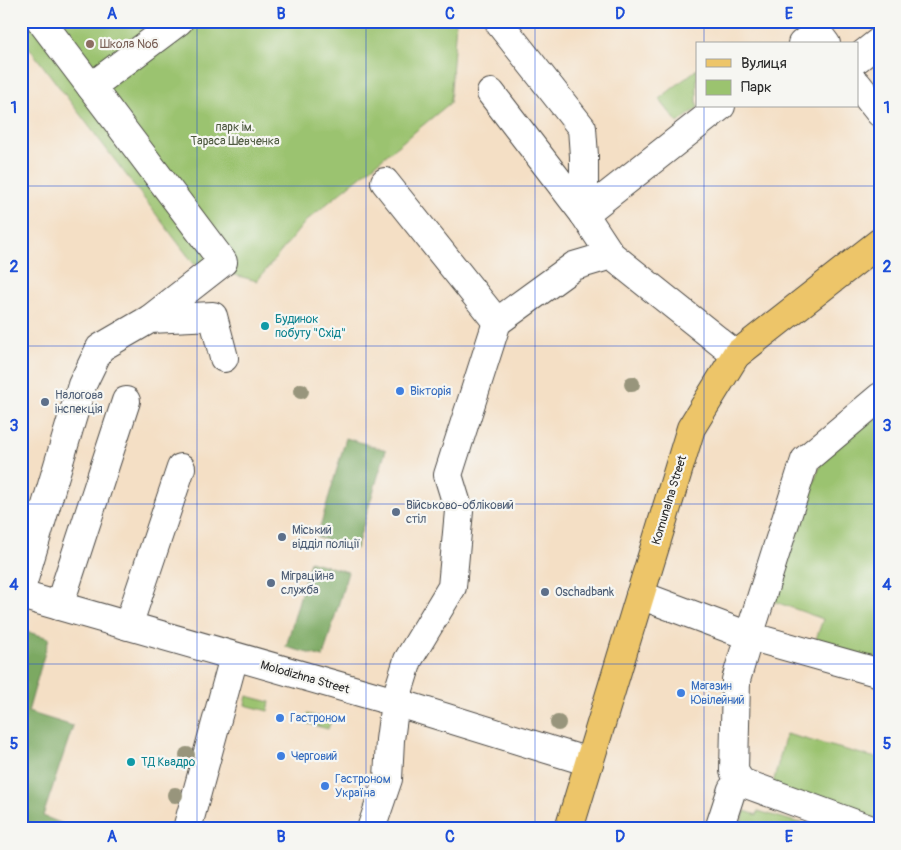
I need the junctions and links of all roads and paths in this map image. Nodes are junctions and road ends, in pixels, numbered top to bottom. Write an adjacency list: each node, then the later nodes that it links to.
1 (41, 21): 9 (street)
2 (179, 21): 9 (street)
3 (500, 24): 14 (street)
4 (880, 41): 7 (street)
5 (804, 42): 6 (street)
6 (824, 42)
7 (858, 58)
8 (858, 85): 12 (street)
9 (91, 87): 17 (street)
10 (491, 93): 14 (street)
11 (718, 108): 14 (street)
12 (880, 113)
13 (386, 182): 18 (street)
14 (584, 214): 16 (street)
15 (880, 242): 19 (main road, Komunalna Street)
16 (611, 255): 18 (street); 19 (street)
17 (150, 319): 20 (street); 24 (street)
18 (497, 322): 32 (street)
19 (736, 355): 26 (main road, Komunalna Street)
20 (224, 358)
21 (880, 397): 29 (street)
22 (126, 401): 27 (street)
23 (181, 468): 28 (street)
24 (21, 589)
25 (21, 595): 27 (street, Molodizhna Street)
26 (640, 595): 29 (street); 33 (main road, Komunalna Street)
27 (59, 606): 28 (street, Molodizhna Street)
28 (128, 626): 30 (street, Molodizhna Street)
29 (749, 636): 31 (street); 34 (street)
30 (234, 657): 32 (street, Molodizhna Street); 35 (street)
31 (880, 673)
32 (395, 702): 33 (street, Molodizhna Street); 36 (street)
33 (589, 762): 37 (main road, Komunalna Street)
34 (741, 782): 38 (street); 39 (street)
35 (187, 829)
36 (371, 829)
37 (569, 829)
38 (719, 829)
39 (869, 829)

